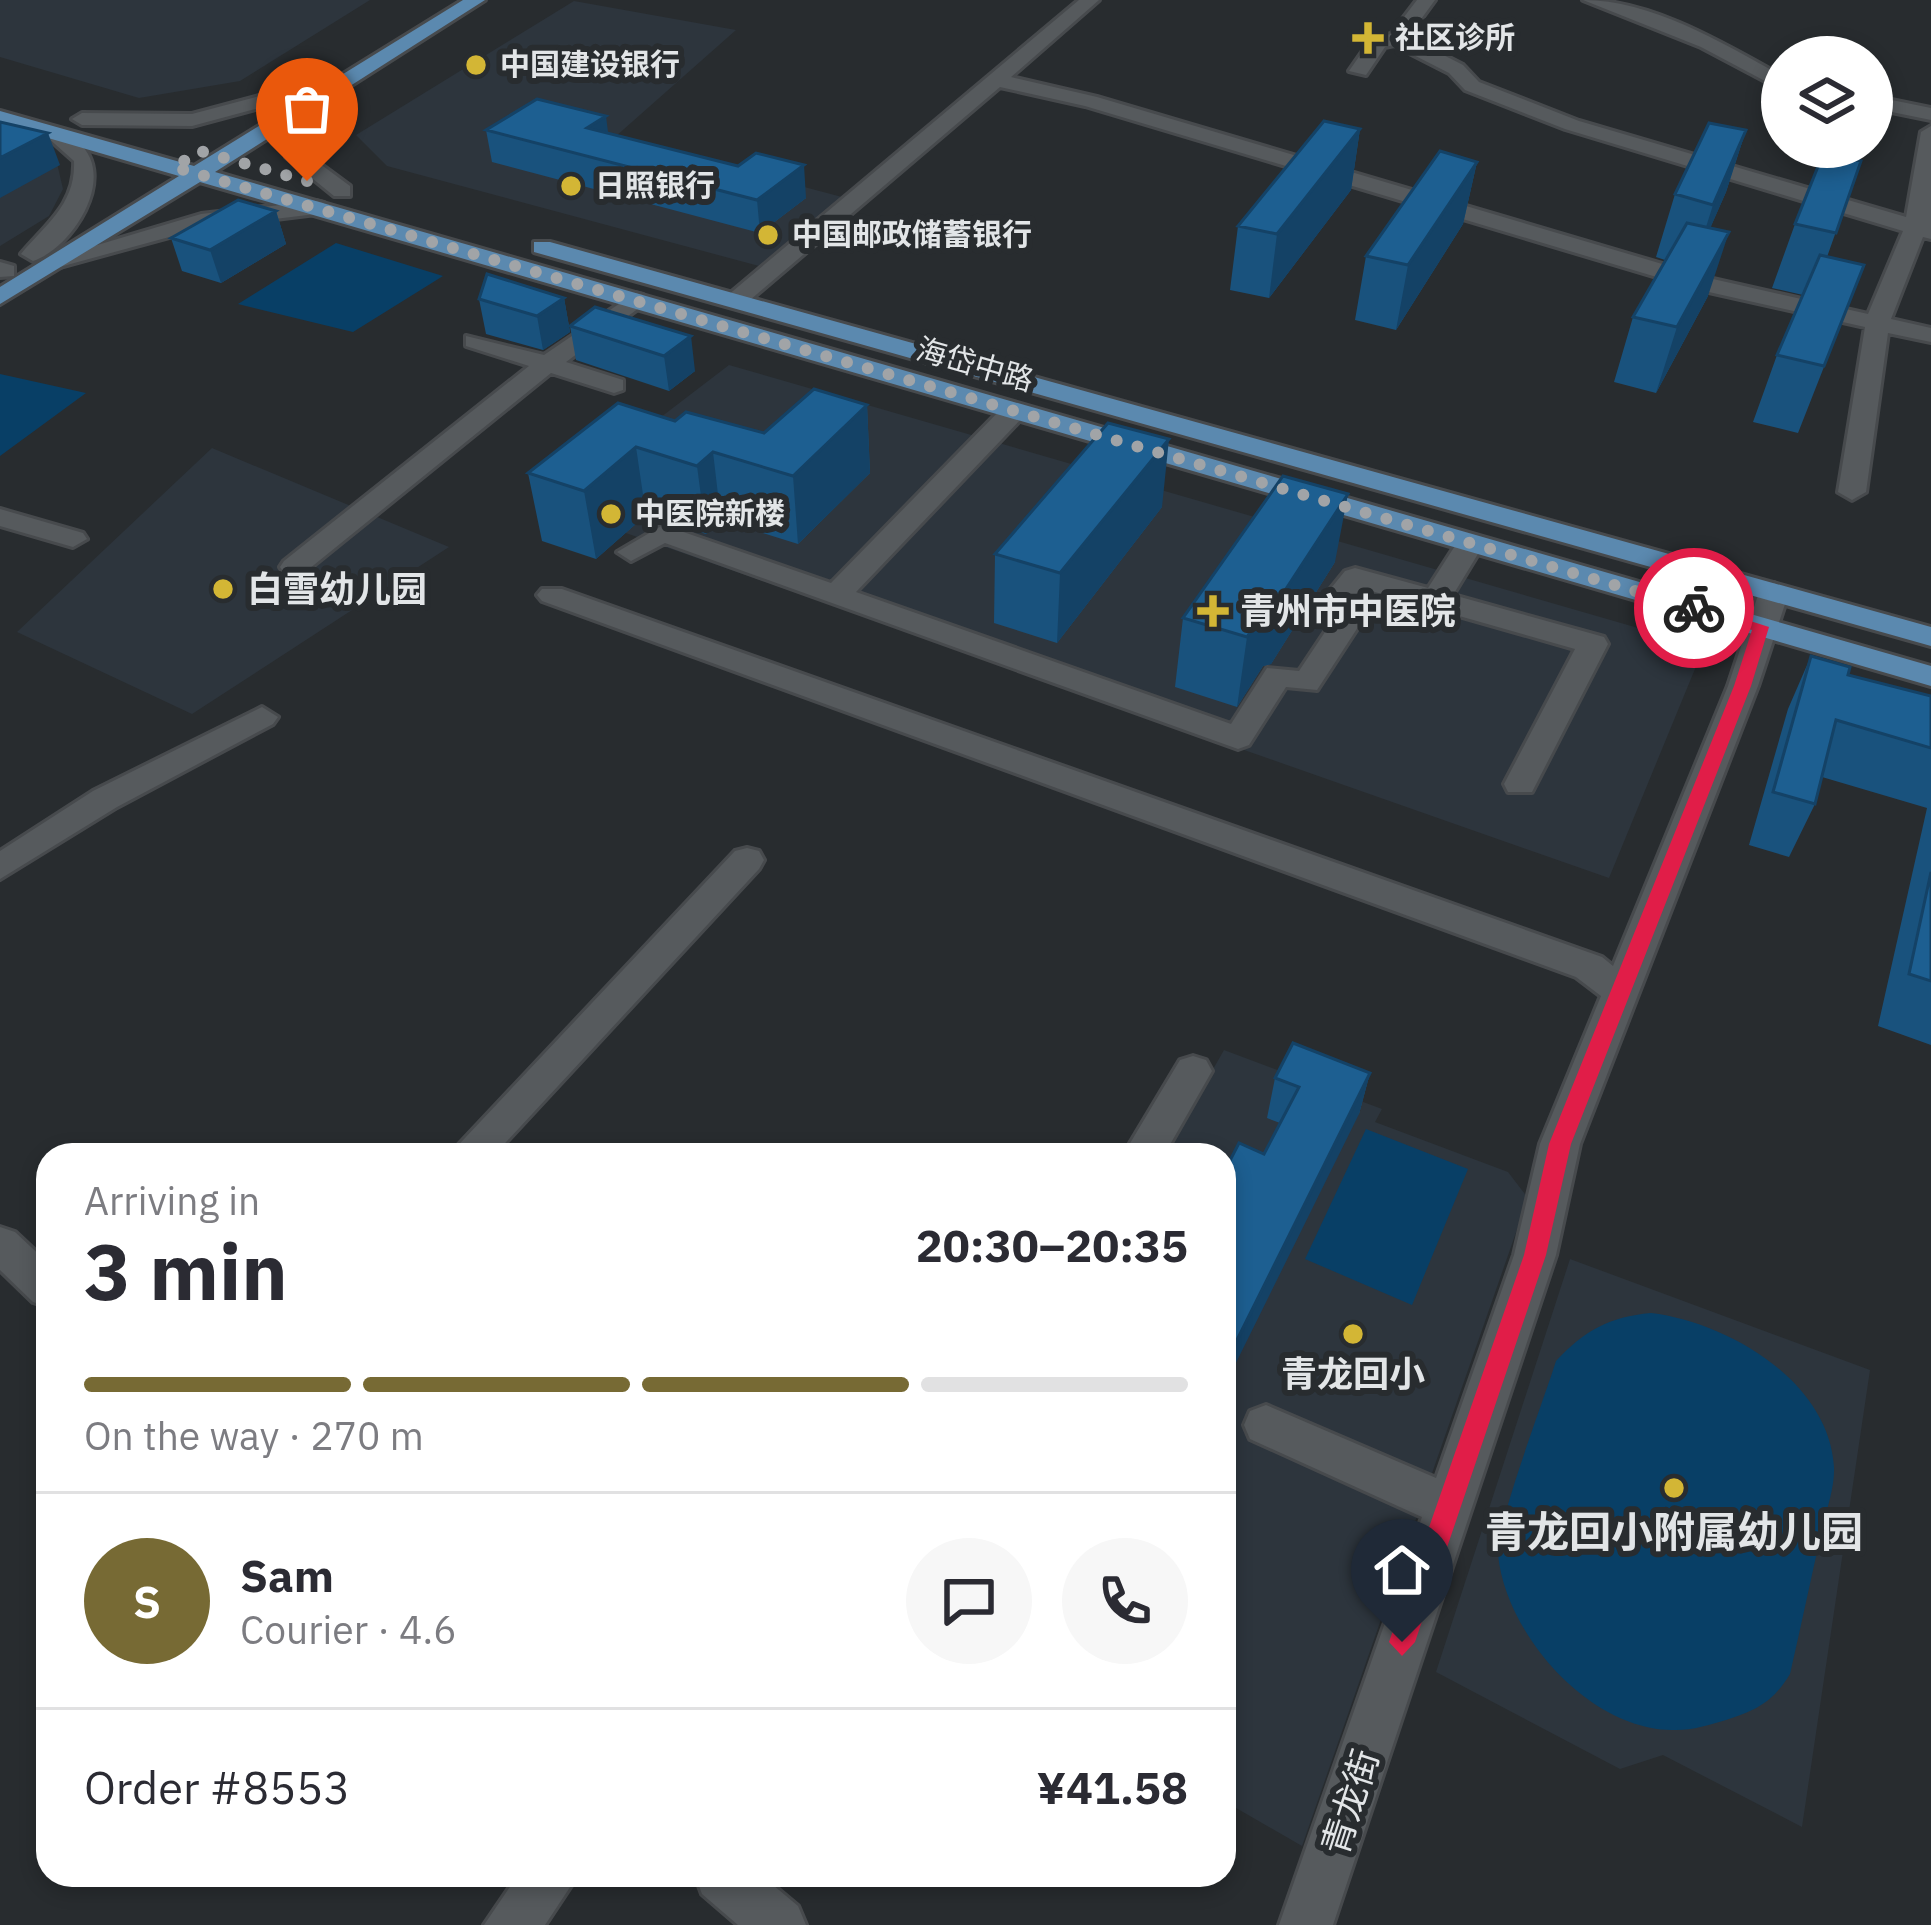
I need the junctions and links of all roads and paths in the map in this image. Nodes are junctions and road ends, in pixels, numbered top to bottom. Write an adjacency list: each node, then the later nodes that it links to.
1 (448, 0): 10 (main road)
2 (476, 0): 11 (main road)
3 (1090, 0): 9 (street)
4 (1426, 0): 6 (street)
5 (1592, 0): 8 (street)
6 (1397, 39): 7 (street); 22 (street)
7 (1359, 71)
8 (1761, 72)
9 (996, 80): 27 (street); 28 (street)
10 (297, 92): 16 (street); 19 (main road)
11 (324, 94): 19 (main road); 20 (street)
12 (0, 96): 16 (main road, 海岱中路)
13 (1893, 106): 14 (street)
14 (1931, 114)
15 (0, 117): 17 (main road, 海岱中路)
16 (82, 119): 19 (main road, 海岱中路)
17 (53, 132): 19 (main road, 海岱中路); 23 (street)
18 (1931, 132): 22 (street)
19 (198, 162): 20 (main road, 海岱中路); 21 (main road, 海岱中路); 23 (main road)
20 (343, 191): 27 (main road, 海岱中路)
21 (316, 208): 23 (street); 26 (main road, 海岱中路)
22 (1923, 231): 28 (street)
23 (44, 258): 24 (main road); 25 (main road)
24 (2, 272)
25 (0, 297)
26 (635, 300): 31 (street); 33 (main road, 海岱中路)
27 (734, 301): 43 (main road, 海岱中路)
28 (1878, 320): 29 (street); 34 (street)
29 (1931, 335)
30 (475, 340): 31 (street)
31 (547, 364): 32 (street); 39 (street)
32 (614, 386)
33 (1015, 411): 37 (main road, 海岱中路); 41 (street)
34 (1852, 492)
35 (0, 518): 36 (street)
36 (73, 539)
37 (1470, 544): 42 (street); 43 (main road, 海岱中路)
38 (631, 552): 41 (street)
39 (294, 567)
40 (552, 595): 50 (street)
41 (836, 595): 42 (street)
42 (1435, 599): 47 (street)
43 (1767, 610): 44 (main road, 海岱中路); 45 (main road, 海岱中路); 50 (street, 青龙街)
44 (1931, 637)
45 (1931, 676)
46 (262, 716): 49 (street)
47 (1520, 784)
48 (747, 860): 52 (street)
49 (0, 867)
50 (1619, 990): 57 (street, 青龙街)
51 (1193, 1071): 53 (street)
52 (480, 1143)
53 (1150, 1143)
54 (0, 1244): 55 (street)
55 (36, 1278)
56 (1266, 1425): 57 (street)
57 (1446, 1505): 62 (street, 青龙街)
58 (542, 1887): 60 (street)
59 (735, 1887): 61 (street)
60 (511, 1925)
61 (779, 1925)
62 (1306, 1925)

